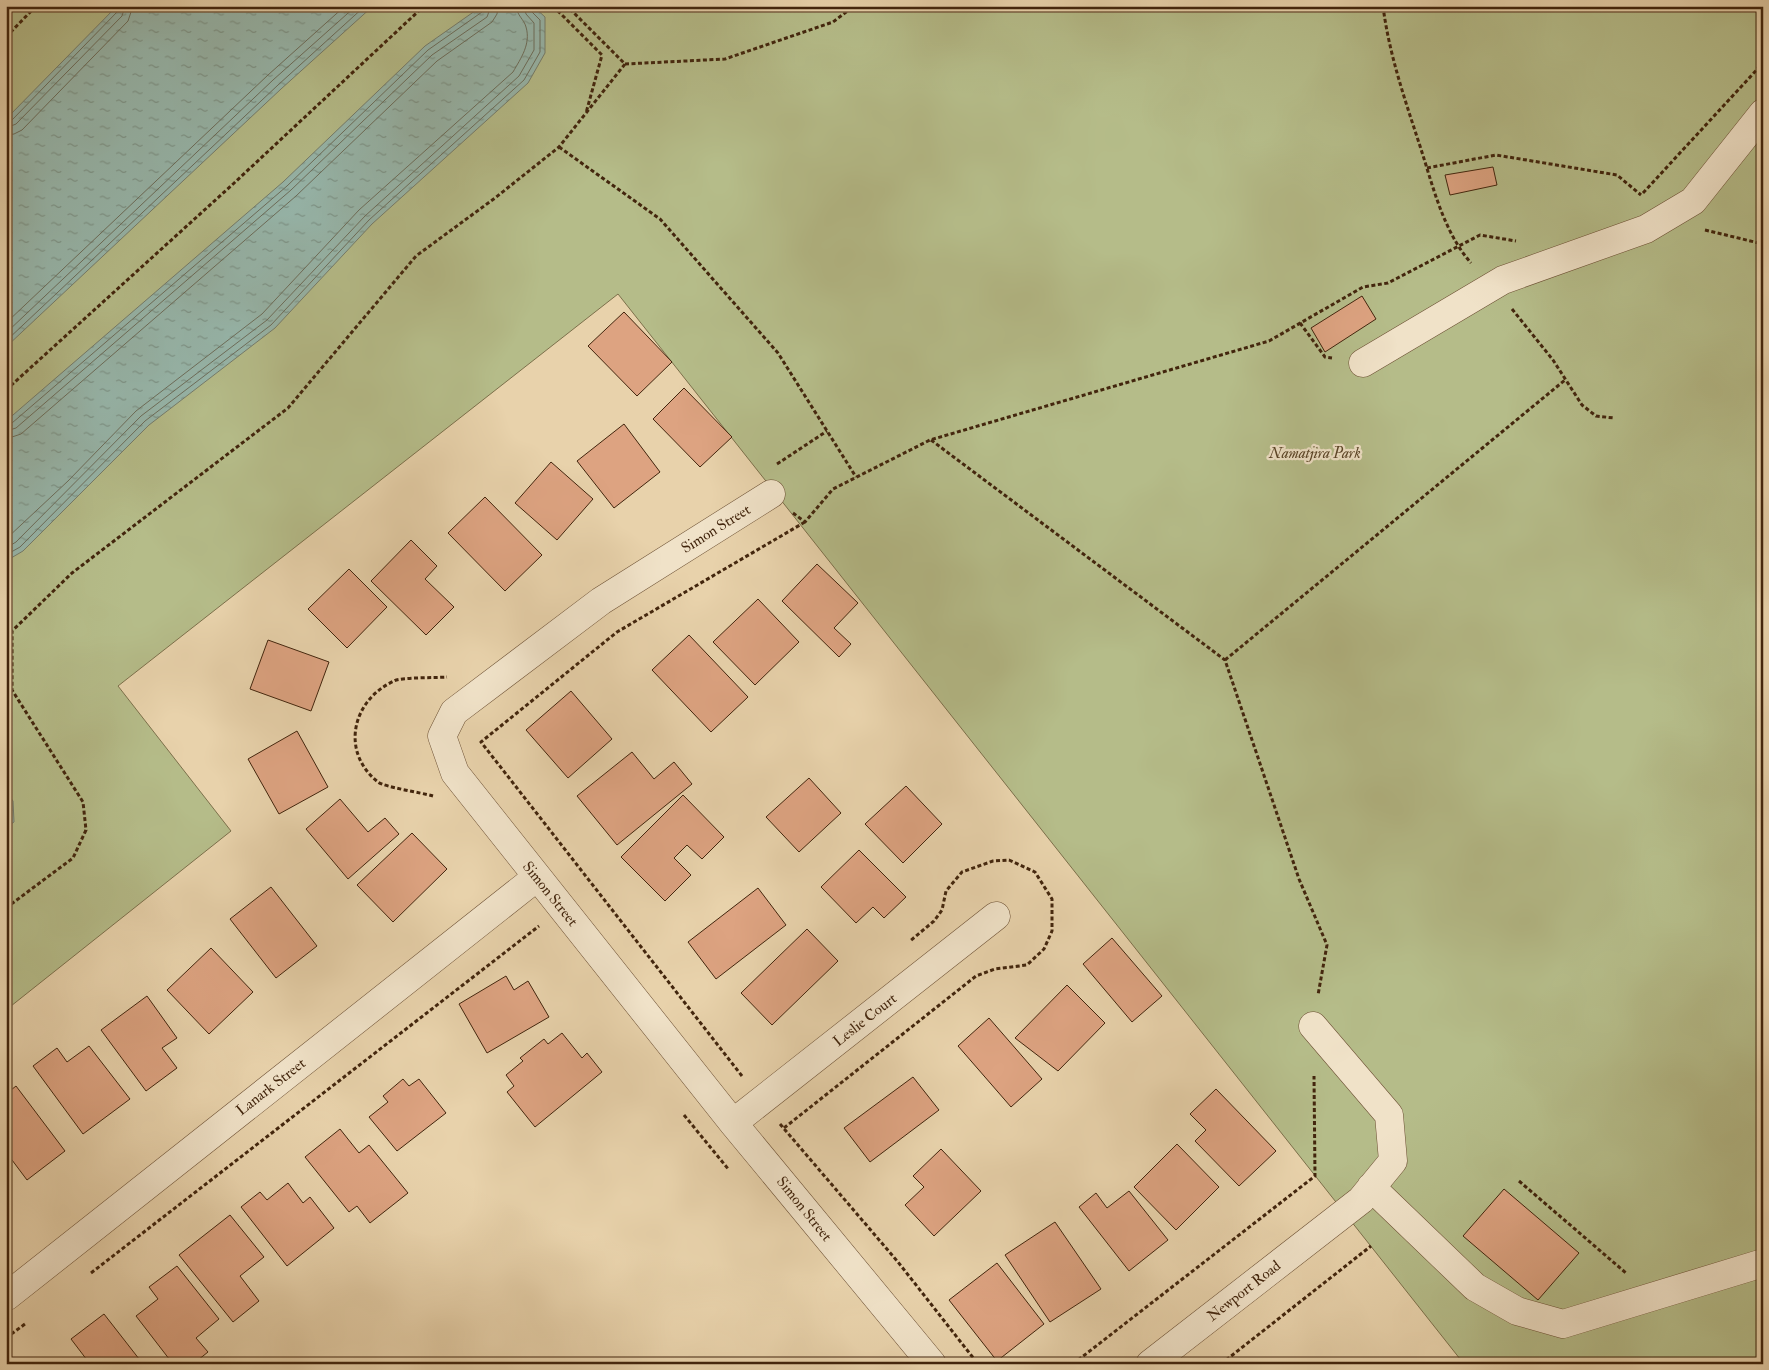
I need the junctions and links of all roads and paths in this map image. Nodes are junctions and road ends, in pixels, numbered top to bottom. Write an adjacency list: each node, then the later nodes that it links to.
1 (36, 6): 7 (path)
2 (424, 6): 22 (path)
3 (553, 6): 11 (path)
4 (567, 6): 9 (path)
5 (854, 6): 9 (path)
6 (1383, 6): 13 (path)
7 (6, 37)
8 (1763, 63): 13 (path)
9 (625, 64): 11 (path)
10 (1763, 113): 14 (street)
11 (586, 114): 12 (path)
12 (559, 147): 24 (path); 29 (path)
13 (1427, 168): 17 (path)
14 (1662, 219): 16 (path); 18 (street)
15 (1480, 235): 17 (path)
16 (1763, 244)
17 (1457, 247): 18 (path); 19 (path)
18 (1492, 286): 20 (street); 21 (path)
19 (1300, 323): 20 (path); 25 (path)
20 (1363, 363)
21 (1565, 380): 23 (path); 31 (path)
22 (6, 390)
23 (1614, 418)
24 (827, 431): 26 (path); 27 (path)
25 (930, 440): 26 (path); 31 (path)
26 (856, 477): 28 (path)
27 (771, 494): 28 (path); 32 (street, Simon Street)
28 (805, 522): 38 (path)
29 (12, 630): 30 (path); 33 (path)
30 (6, 631)
31 (1225, 660): 36 (path)
32 (537, 877): 39 (street, Simon Street); 45 (street, Lanark Street)
33 (6, 908)
34 (996, 916): 38 (street, Leslie Court)
35 (539, 926): 44 (path)
36 (1313, 1026): 41 (street, Newport Road)
37 (1314, 1073): 51 (path)
38 (761, 1102): 39 (street, Leslie Court); 50 (path)
39 (733, 1123): 49 (street, Simon Street)
40 (1519, 1181): 46 (path)
41 (1371, 1187): 46 (street); 52 (street, Newport Road)
42 (1371, 1246): 53 (path)
43 (1763, 1263): 46 (street)
44 (85, 1278)
45 (6, 1297)
46 (1652, 1298)
47 (30, 1320): 48 (path)
48 (6, 1338)
49 (932, 1364)
50 (978, 1364)
51 (1074, 1364)
52 (1150, 1364)
53 (1221, 1364)

